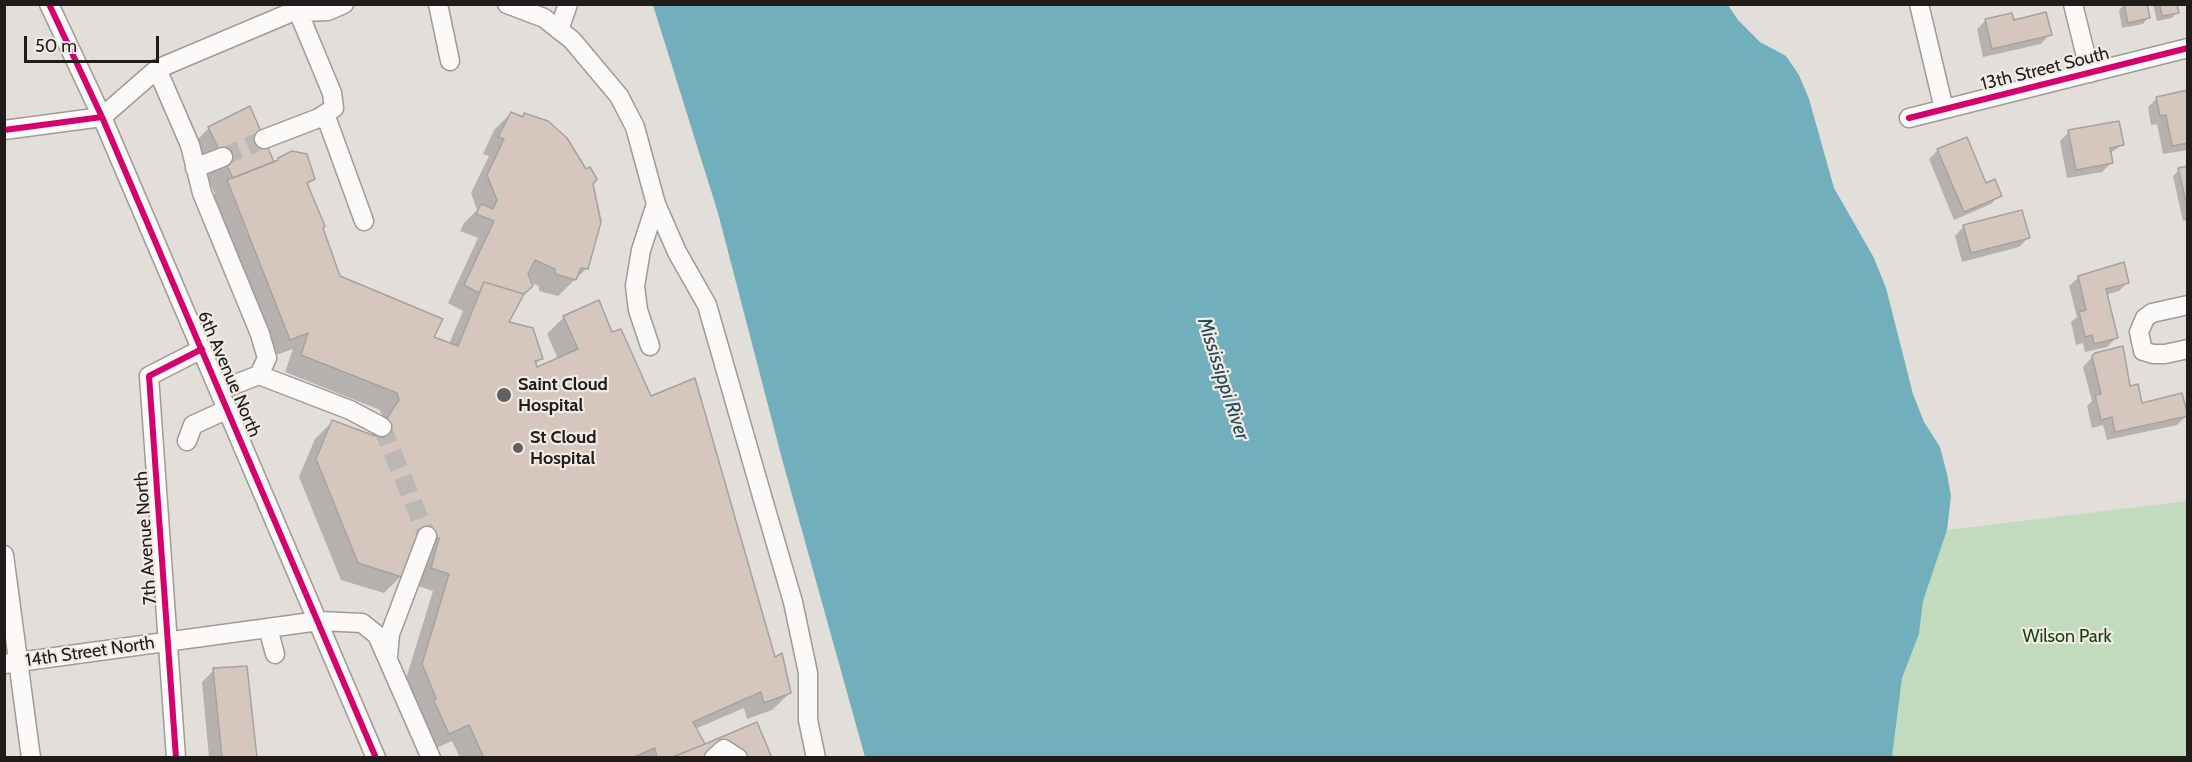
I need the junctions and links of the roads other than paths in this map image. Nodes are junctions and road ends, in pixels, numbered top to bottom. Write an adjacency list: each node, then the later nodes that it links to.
1 (49, 4): 16 (street, 6th Avenue North)
2 (344, 4): 8 (street)
3 (438, 4): 11 (street)
4 (507, 4): 9 (street)
5 (568, 4): 9 (street)
6 (1919, 4): 14 (street)
7 (2073, 4): 13 (street)
8 (301, 7): 12 (street); 15 (street)
9 (559, 30): 22 (street)
10 (2187, 48): 13 (street, 13th Street South)
11 (450, 61)
12 (157, 69): 16 (street); 21 (street)
13 (2090, 73): 14 (street, 13th Street South)
14 (1944, 109): 17 (street, 13th Street South)
15 (326, 114): 19 (street); 23 (street)
16 (102, 117): 18 (street); 26 (street, 6th Avenue North)
17 (1909, 118)
18 (4, 130)
19 (264, 139)
20 (223, 157): 21 (street)
21 (195, 168): 28 (street)
22 (656, 204): 25 (street); 47 (street)
23 (364, 221)
24 (2187, 305): 27 (street)
25 (650, 346)
26 (202, 349): 29 (street, 6th Avenue North); 37 (street, 7th Avenue North)
27 (2187, 349)
28 (259, 375): 29 (street); 31 (street)
29 (220, 390): 30 (street, 6th Avenue North)
30 (228, 409): 32 (street); 35 (street, 6th Avenue North)
31 (382, 427)
32 (188, 441)
33 (427, 536): 39 (street)
34 (4, 555): 40 (street)
35 (319, 621): 36 (street, 14th Street North); 39 (street, 14th Street North); 43 (street, 6th Avenue North)
36 (268, 628): 37 (street, 14th Street North); 38 (street)
37 (169, 642): 40 (street, 14th Street North); 42 (street, 7th Avenue North)
38 (275, 654)
39 (388, 658): 44 (street, 14th Street North)
40 (11, 663): 41 (street)
41 (31, 758)
42 (176, 758)
43 (376, 758)
44 (431, 758)
45 (714, 758): 46 (street)
46 (738, 758)
47 (816, 758)

